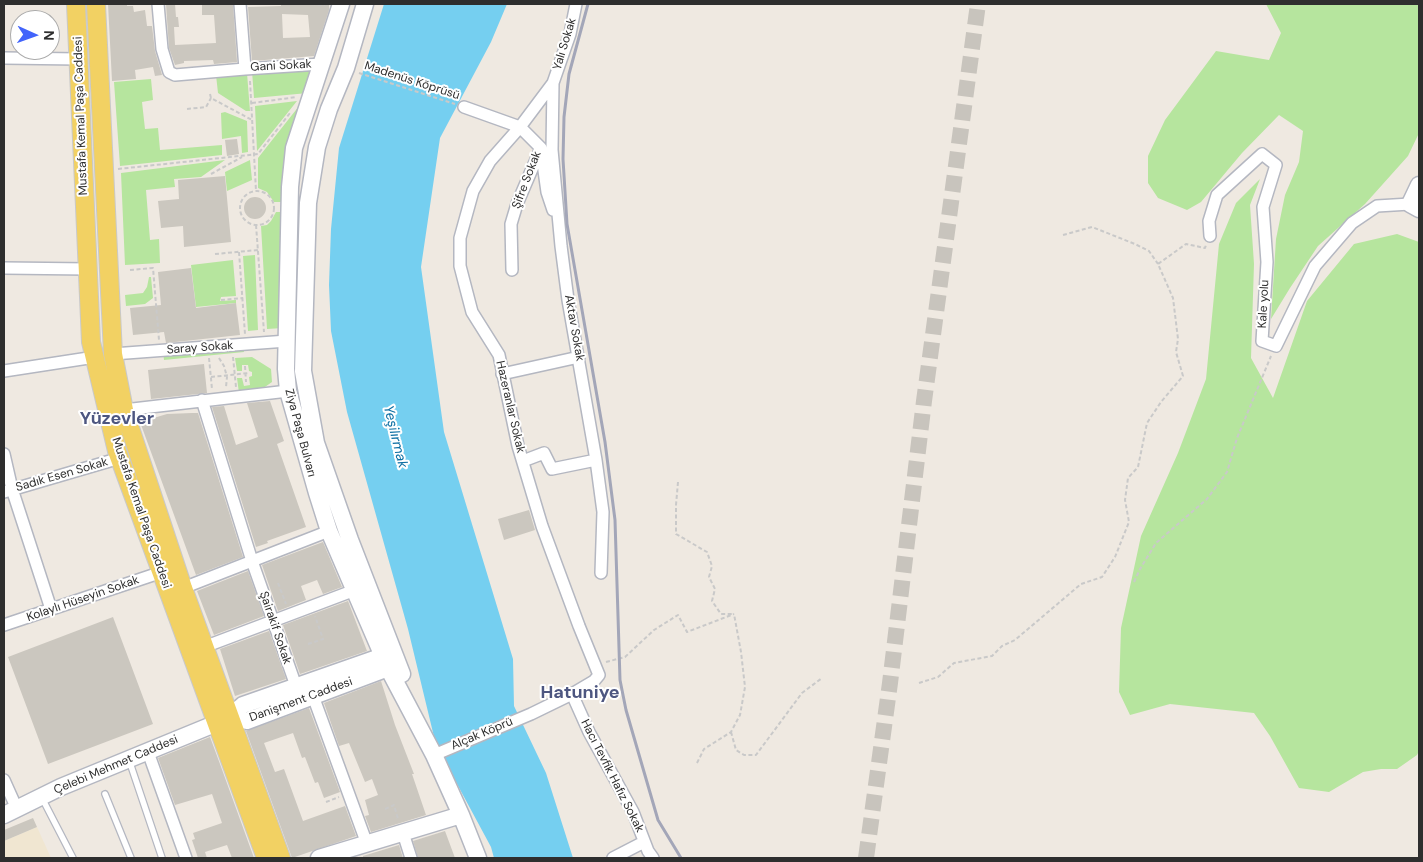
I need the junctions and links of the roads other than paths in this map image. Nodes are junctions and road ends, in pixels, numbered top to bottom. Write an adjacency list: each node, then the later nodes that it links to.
1 (76, 4): 9 (main road, Mustafa Kemal Paşa Caddesi)
2 (96, 4): 24 (main road, Mustafa Kemal Paşa Caddesi)
3 (158, 4): 11 (street)
4 (240, 4): 11 (street, Gani Sokak)
5 (341, 4): 10 (street, Ziya Paşa Bulvarı)
6 (365, 4): 53 (street, Ziya Paşa Bulvarı)
7 (576, 4): 12 (street, Yalı Sokak)
8 (4, 58): 9 (street)
9 (79, 60): 21 (main road, Mustafa Kemal Paşa Caddesi)
10 (321, 64): 11 (street, Gani Sokak); 23 (street, Ziya Paşa Bulvarı)
11 (247, 69)
12 (553, 83): 14 (street, Hazeranlar Sokak); 19 (street, Aktav Sokak)
13 (464, 107): 14 (street, Şifre Sokak)
14 (520, 127): 15 (street, Şifre Sokak); 28 (street, Hazeranlar Sokak)
15 (541, 148): 19 (street); 22 (street, Şifre Sokak)
16 (1419, 185): 17 (street)
17 (1414, 207): 18 (street, Kale yolu)
18 (1210, 236)
19 (561, 246): 26 (street, Aktav Sokak)
20 (4, 268): 21 (street)
21 (88, 269): 25 (main road, Mustafa Kemal Paşa Caddesi)
22 (512, 270)
23 (287, 341): 24 (street, Saray Sokak); 29 (street, Ziya Paşa Bulvarı)
24 (113, 354): 31 (main road, Mustafa Kemal Paşa Caddesi)
25 (95, 356): 27 (street); 33 (main road, Mustafa Kemal Paşa Caddesi)
26 (579, 357): 28 (street); 34 (street, Aktav Sokak)
27 (4, 370)
28 (502, 374): 35 (street, Hazeranlar Sokak)
29 (288, 391): 30 (street); 37 (street, Ziya Paşa Bulvarı)
30 (212, 399): 31 (street); 38 (street, Şairakif Sokak)
31 (124, 410): 41 (main road, Mustafa Kemal Paşa Caddesi)
32 (4, 454): 36 (street)
33 (120, 458): 36 (street, Sadık Esen Sokak); 39 (main road, Mustafa Kemal Paşa Caddesi)
34 (596, 460): 35 (street); 40 (street, Aktav Sokak)
35 (523, 461): 49 (street, Hazeranlar Sokak)
36 (8, 491): 43 (street)
37 (329, 531): 38 (street); 42 (street, Ziya Paşa Bulvarı)
38 (252, 561): 41 (street); 44 (street, Şairakif Sokak)
39 (162, 572): 43 (street, Kolaylı Hüseyin Sokak); 51 (main road, Mustafa Kemal Paşa Caddesi)
40 (601, 573)
41 (182, 588): 46 (main road, Mustafa Kemal Paşa Caddesi)
42 (355, 590): 44 (street); 47 (street, Ziya Paşa Bulvarı)
43 (51, 609): 45 (street, Kolaylı Hüseyin Sokak)
44 (271, 621): 46 (street); 48 (street, Şairakif Sokak)
45 (4, 625)
46 (204, 646): 51 (main road, Mustafa Kemal Paşa Caddesi)
47 (385, 662): 48 (street, Danişment Caddesi); 50 (street, Danişment Caddesi); 53 (street, Ziya Paşa Bulvarı)
48 (296, 686): 50 (street); 51 (street, Danişment Caddesi)
49 (572, 694): 53 (street, Alçak Köprü); 61 (street, Hacı Tevfik Hafız Sokak)
50 (313, 696): 51 (street, Danişment Caddesi); 62 (street)
51 (223, 720): 52 (street, Çelebi Mehmet Caddesi); 67 (main road, Mustafa Kemal Paşa Caddesi); 68 (main road, Mustafa Kemal Paşa Caddesi)
52 (148, 752): 54 (street, Çelebi Mehmet Caddesi); 66 (street)
53 (434, 755): 59 (street, Ziya Paşa Bulvarı)
54 (129, 760): 57 (street, Çelebi Mehmet Caddesi); 65 (lane)
55 (4, 780): 58 (street)
56 (105, 794): 64 (lane)
57 (41, 797): 58 (street, Çelebi Mehmet Caddesi); 63 (lane)
58 (10, 812)
59 (462, 815): 60 (street); 71 (street, Ziya Paşa Bulvarı)
60 (403, 833): 62 (street); 70 (street)
61 (644, 842): 72 (street); 73 (street, Hacı Tevfik Hafız Sokak)
62 (358, 850): 69 (street)
63 (73, 858)
64 (131, 858)
65 (162, 858)
66 (186, 858)
67 (266, 858)
68 (281, 858)
69 (319, 858)
70 (411, 858)
71 (478, 858)
72 (614, 858)
73 (653, 858)

